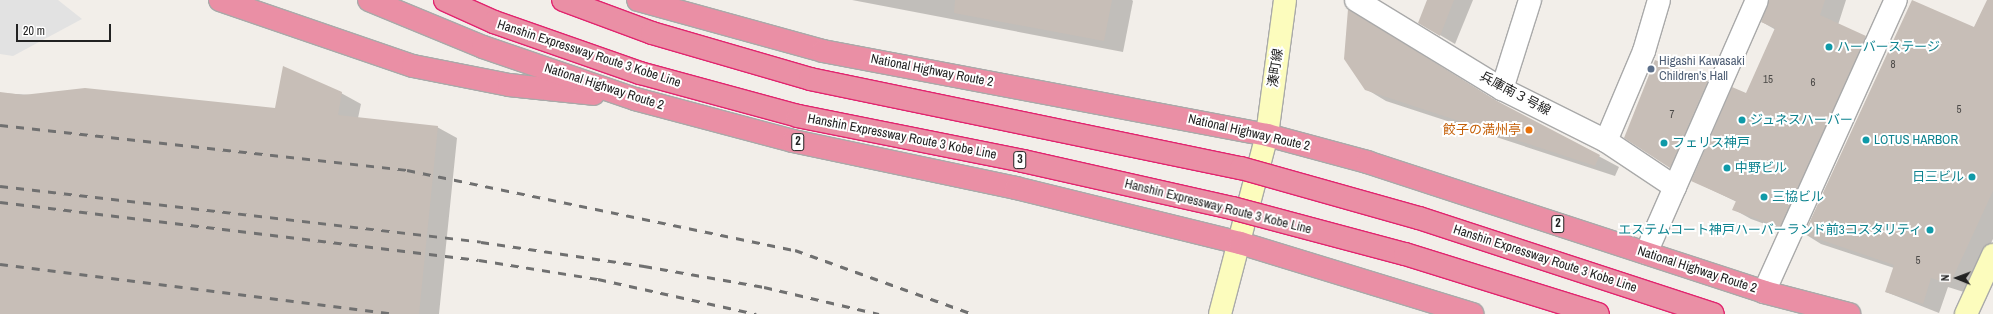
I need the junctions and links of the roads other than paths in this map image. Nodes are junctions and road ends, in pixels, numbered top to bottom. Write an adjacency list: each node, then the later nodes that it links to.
1 (220, 0): 13 (highway)
2 (369, 0): 13 (highway, National Highway Route 2 / 2)
3 (445, 0): 23 (highway, Hanshin Expressway Route 3 Kobe Line / 3, bridge)
4 (562, 0): 24 (highway, Hanshin Expressway Route 3 Kobe Line, bridge)
5 (638, 0): 14 (highway, National Highway Route 2 / 2)
6 (1285, 0): 14 (street, 湊町線)
7 (1356, 0): 12 (street, 兵庫南３号線)
8 (1530, 0): 12 (street)
9 (1659, 0): 15 (street)
10 (1758, 0): 16 (street)
11 (1896, 0): 20 (street)
12 (1502, 89): 15 (street, 兵庫南３号線)
13 (635, 99): 17 (highway, National Highway Route 2 / 2)
14 (1267, 135): 17 (street, 湊町線); 18 (highway, National Highway Route 2 / 2)
15 (1606, 141): 16 (street, 兵庫南３号線)
16 (1675, 187): 18 (street)
17 (1240, 243): 21 (street); 22 (highway, National Highway Route 2 / 2)
18 (1646, 253): 20 (highway, National Highway Route 2 / 2)
19 (1993, 255): 26 (street)
20 (1764, 292): 25 (highway, National Highway Route 2 / 2)
21 (1220, 314)
22 (1472, 314)
23 (1598, 314)
24 (1713, 314)
25 (1849, 314)
26 (1966, 314)

